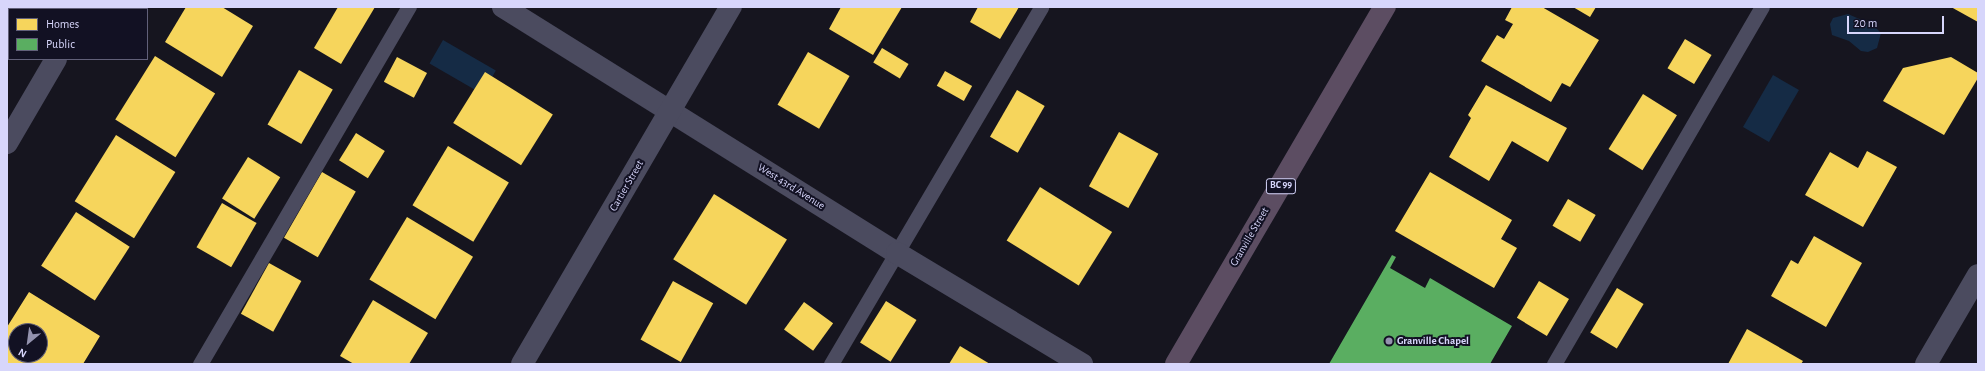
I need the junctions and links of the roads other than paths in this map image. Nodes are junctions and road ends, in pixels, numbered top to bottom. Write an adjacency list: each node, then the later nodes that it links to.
1 (409, 7): 12 (lane)
2 (503, 7): 8 (street, West 43rd Avenue)
3 (731, 7): 8 (street, Cartier Street)
4 (1041, 7): 10 (lane)
5 (1385, 7): 16 (highway, Granville Street / BC 99)
6 (1762, 7): 17 (lane)
7 (55, 60): 9 (street)
8 (670, 112): 10 (street, West 43rd Avenue); 13 (street, Cartier Street)
9 (7, 143)
10 (897, 253): 14 (lane); 15 (street, West 43rd Avenue)
11 (1978, 275): 18 (street)
12 (200, 364)
13 (522, 364)
14 (831, 364)
15 (1082, 364)
16 (1176, 364)
17 (1554, 364)
18 (1926, 364)

